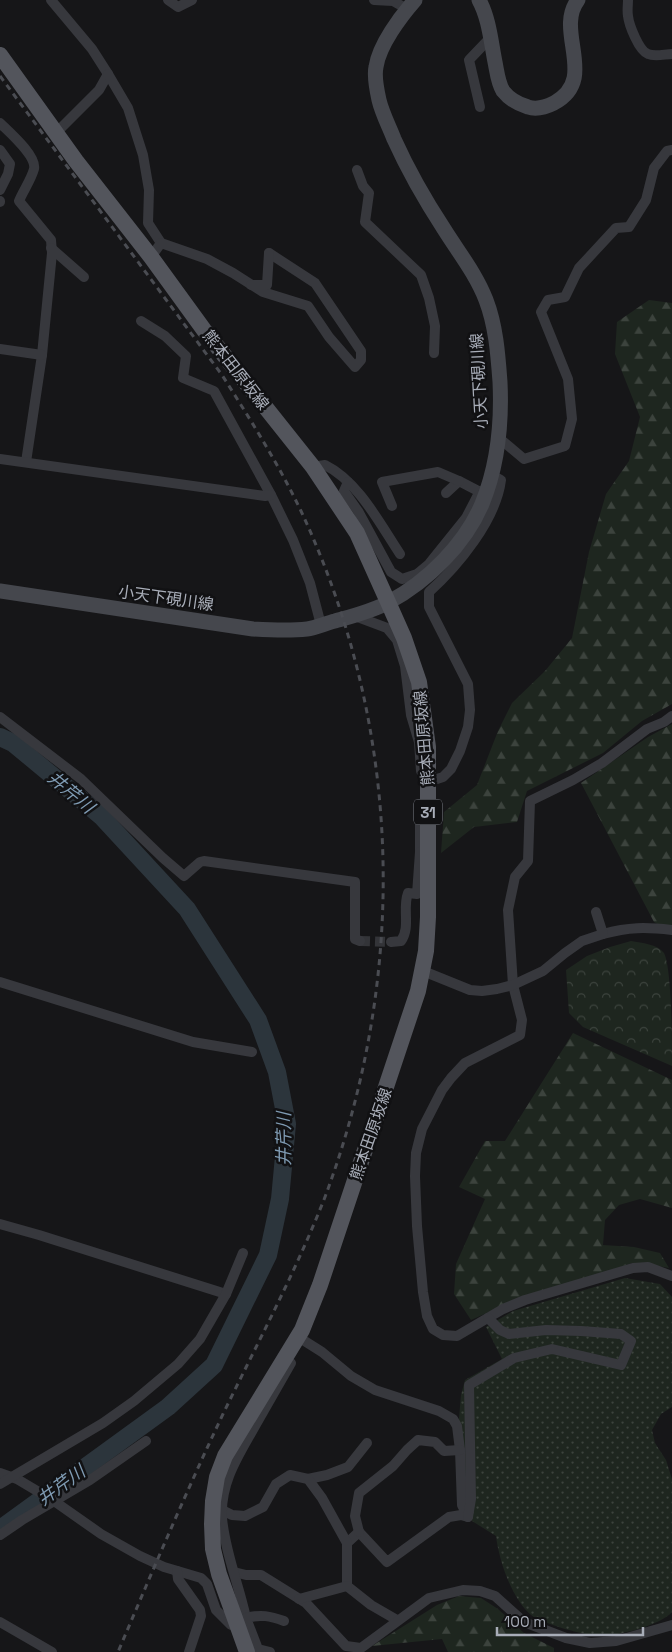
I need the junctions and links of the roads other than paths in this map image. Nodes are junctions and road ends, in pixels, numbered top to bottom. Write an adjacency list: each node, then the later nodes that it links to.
1 (51, 0): 12 (street)
2 (168, 0): 3 (street)
3 (192, 0)
4 (374, 0): 8 (street)
5 (479, 0): 9 (main road)
6 (578, 0): 9 (main road)
7 (628, 0): 10 (street)
8 (411, 5): 29 (main road, 小天下硯川線)
9 (490, 38): 13 (street)
10 (672, 54)
11 (0, 55): 15 (main road, 熊本田原坂線 / 31)
12 (108, 74): 15 (street); 20 (street)
13 (480, 107)
14 (0, 123): 21 (street)
15 (56, 132): 22 (main road, 熊本田原坂線 / 31)
16 (672, 150): 29 (street)
17 (2, 157): 19 (street)
18 (357, 170): 27 (street)
19 (0, 190)
20 (161, 243): 22 (street); 24 (street)
21 (51, 248): 23 (street); 28 (street)
22 (151, 257): 32 (main road, 熊本田原坂線 / 31)
23 (84, 277)
24 (252, 284): 24 (street)
25 (141, 321): 38 (street)
26 (0, 349): 28 (street)
27 (434, 353)
28 (42, 355): 31 (street)
29 (499, 438): 33 (main road, 小天下硯川線)
30 (0, 458): 31 (street)
31 (26, 462): 38 (street)
32 (313, 467): 35 (street); 42 (main road, 熊本田原坂線 / 31)
33 (492, 475): 37 (main road, 小天下硯川線); 47 (street)
34 (459, 481): 36 (street); 37 (street); 39 (street)
35 (348, 482): 37 (street); 40 (street)
36 (446, 493)
37 (482, 493): 42 (main road, 小天下硯川線)
38 (271, 495): 44 (street)
39 (392, 506)
40 (400, 554)
41 (0, 591): 44 (main road, 小天下硯川線)
42 (388, 602): 43 (main road, 小天下硯川線); 47 (main road, 熊本田原坂線 / 31)
43 (354, 616): 44 (main road, 小天下硯川線); 48 (street)
44 (321, 625)
45 (672, 716): 56 (street)
46 (0, 717): 52 (street)
47 (428, 782): 48 (main road, 熊本田原坂線 / 31)
48 (424, 850): 53 (street); 54 (main road, 熊本田原坂線 / 31)
49 (596, 912): 51 (street)
50 (672, 930): 51 (street)
51 (603, 934): 56 (street)
52 (360, 941)
53 (391, 942)
54 (423, 971): 56 (street); 81 (main road, 熊本田原坂線 / 31)
55 (0, 982): 57 (street)
56 (513, 985): 62 (street)
57 (252, 1052)
58 (0, 1224): 61 (street)
59 (243, 1253): 61 (street)
60 (672, 1276): 62 (street)
61 (226, 1294): 68 (street)
62 (488, 1318): 73 (street)
63 (313, 1320): 64 (street)
64 (303, 1340): 67 (street); 72 (street)
65 (146, 1441): 71 (street)
66 (367, 1443): 69 (street)
67 (460, 1450): 73 (street); 74 (street)
68 (9, 1476): 70 (street); 71 (street)
69 (308, 1479): 72 (street); 76 (street)
70 (0, 1484)
71 (54, 1501): 75 (street); 77 (street)
72 (222, 1510): 78 (street)
73 (468, 1517): 74 (street)
74 (359, 1532): 76 (street)
75 (0, 1535)
76 (347, 1543): 79 (street)
77 (176, 1571): 81 (street); 88 (street)
78 (234, 1572): 80 (street); 81 (street)
79 (347, 1586): 80 (street); 82 (street)
80 (299, 1599): 82 (street)
81 (236, 1617): 83 (street); 86 (main road, 熊本田原坂線 / 31); 89 (street)
82 (397, 1620): 85 (street)
83 (284, 1621)
84 (0, 1622): 87 (street)
85 (672, 1625)
86 (255, 1651): 90 (street)
87 (52, 1652)
88 (189, 1652)
89 (241, 1652)
90 (270, 1652)

